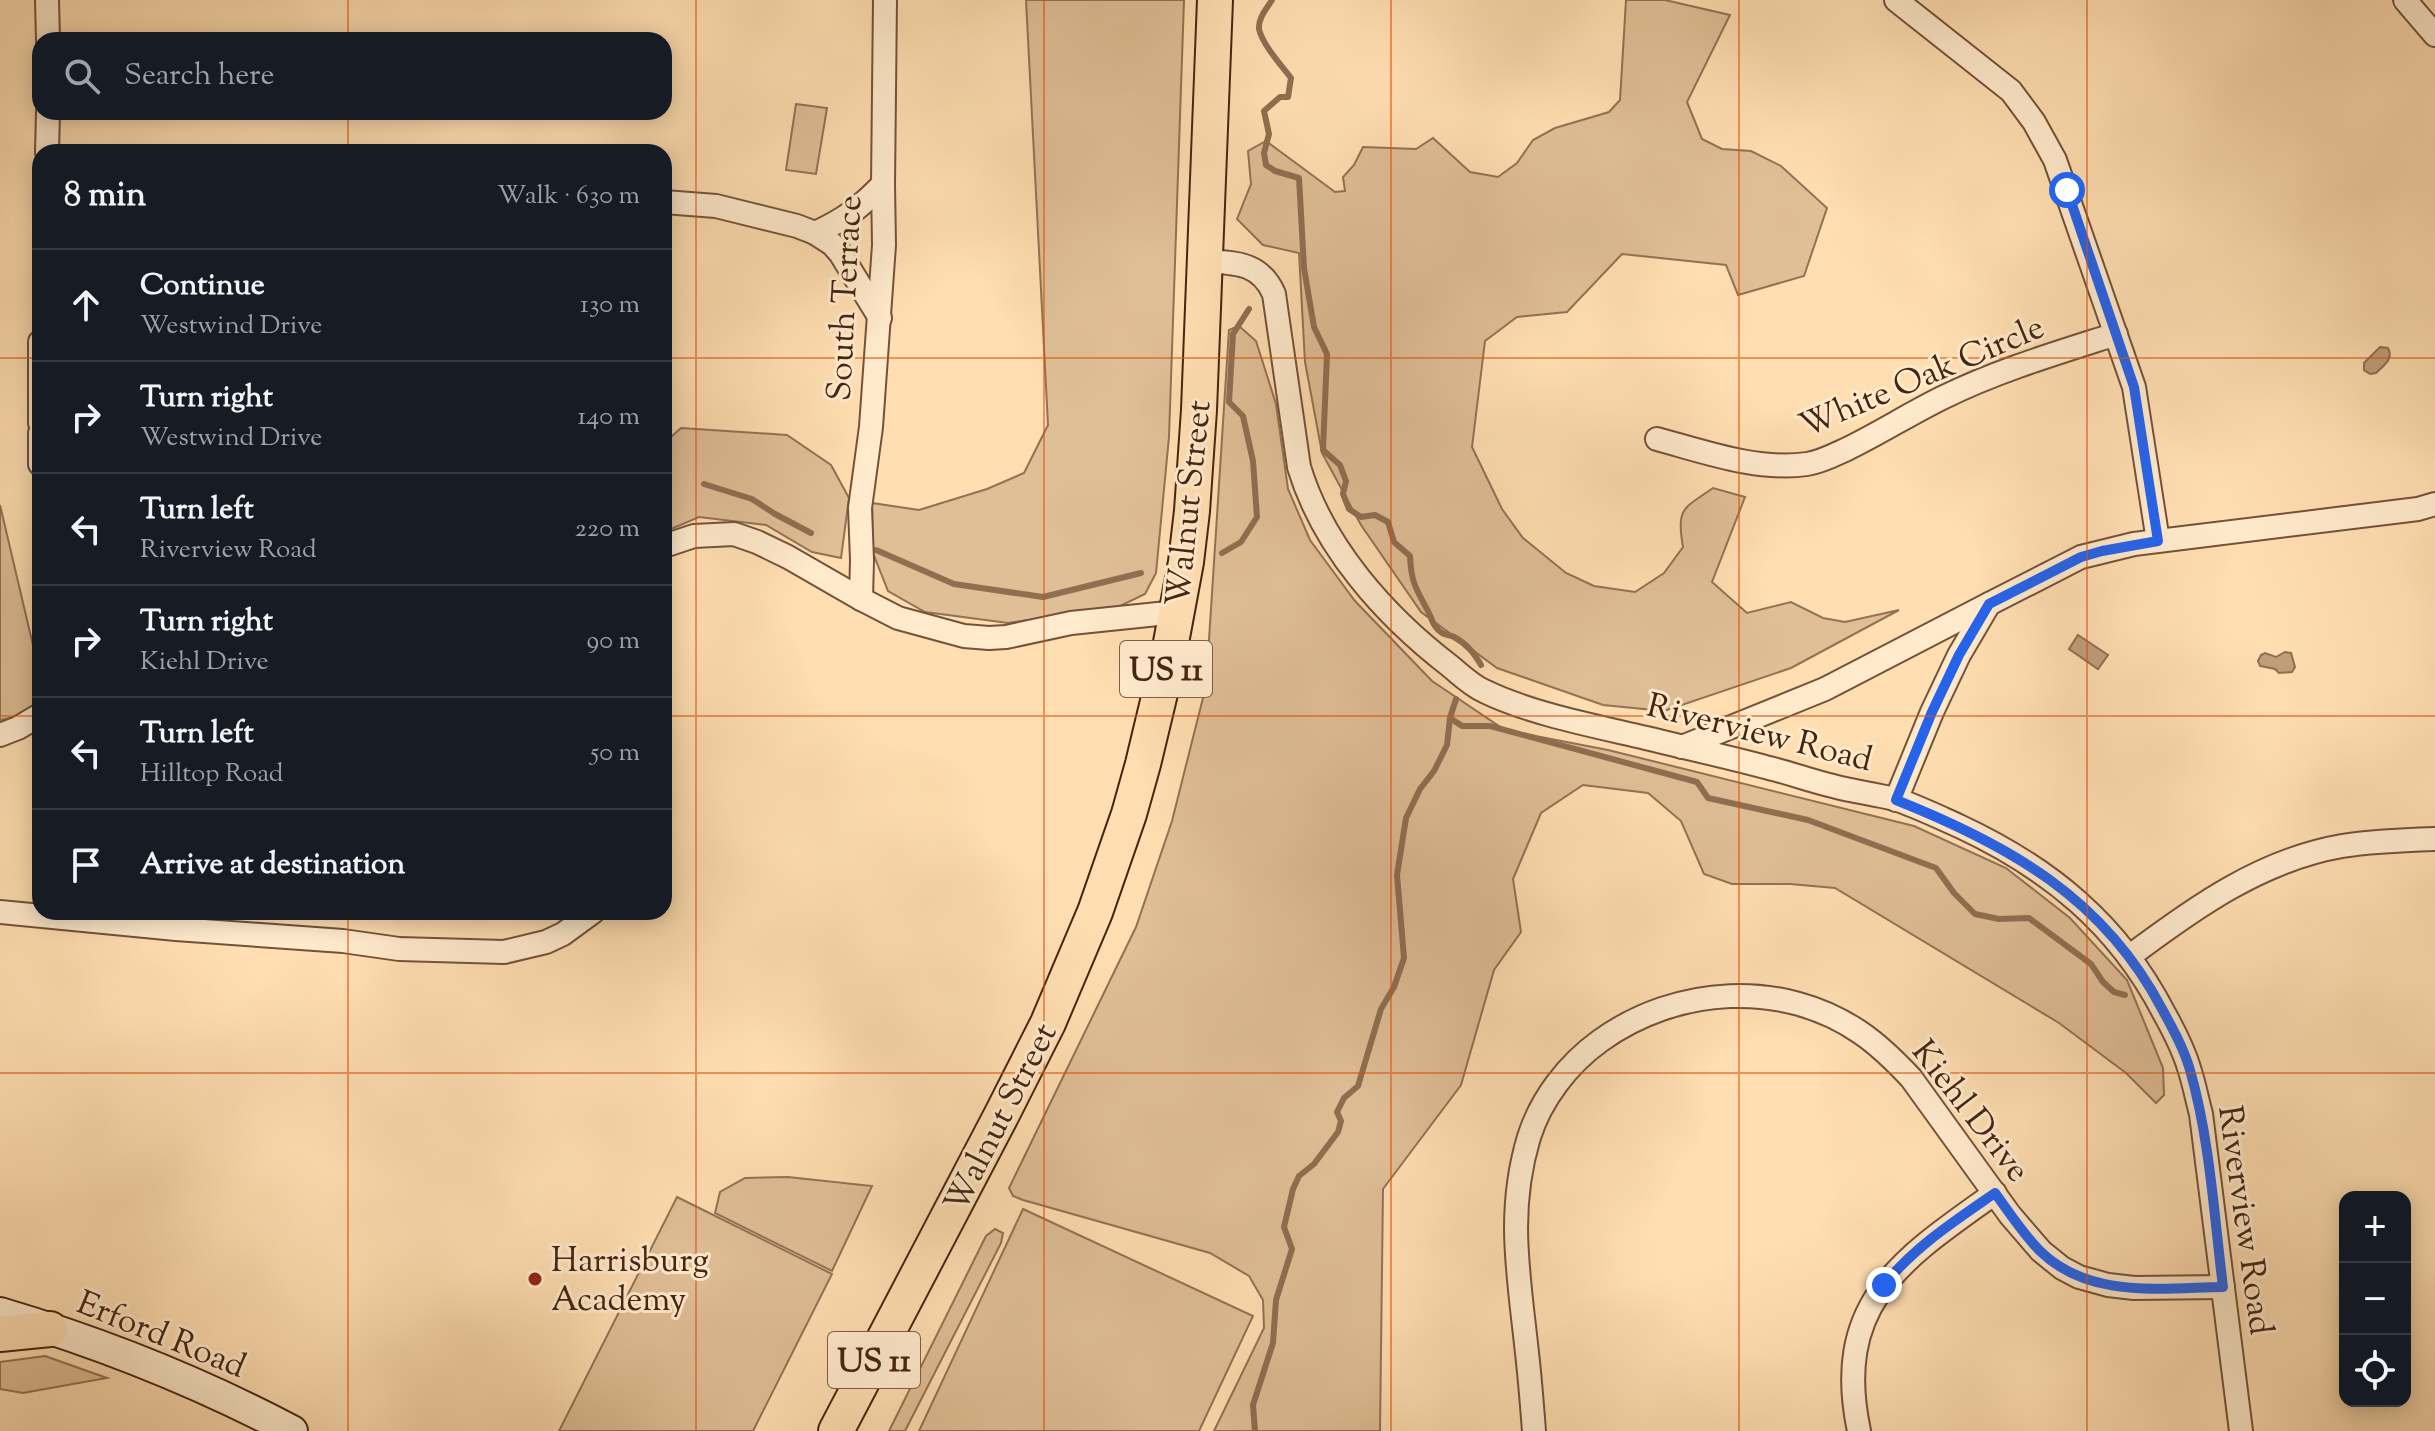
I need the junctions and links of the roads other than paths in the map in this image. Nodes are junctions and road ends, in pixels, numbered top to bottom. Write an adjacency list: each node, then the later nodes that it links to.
1 (47, 0): 6 (street)
2 (885, 0): 10 (street, South Terrace)
3 (1215, 0): 13 (main road, Walnut Street / US 11)
4 (1896, 0): 15 (street)
5 (2405, 0): 7 (street)
6 (48, 32)
7 (2435, 35)
8 (48, 120): 9 (street)
9 (47, 144)
10 (883, 184): 12 (street); 14 (street, South Terrace)
11 (672, 203): 12 (street)
12 (815, 233): 14 (street)
13 (1205, 261): 22 (main road, Walnut Street / US 11); 25 (street, Riverview Road)
14 (880, 318): 20 (street, South Terrace)
15 (2116, 334): 16 (street, White Oak Circle); 18 (street)
16 (1657, 439)
17 (2435, 504): 18 (street)
18 (2158, 541): 21 (street)
19 (672, 543): 20 (street)
20 (861, 599): 22 (street)
21 (1989, 604): 25 (street); 26 (street)
22 (1177, 612): 39 (main road, Walnut Street / US 11)
23 (32, 719): 24 (street)
24 (0, 735)
25 (1682, 747): 26 (street, Riverview Road)
26 (1896, 800): 32 (street, Riverview Road)
27 (2435, 839): 32 (street)
28 (0, 912): 29 (street)
29 (32, 915)
30 (90, 920): 31 (street)
31 (582, 920)
32 (2130, 956): 34 (street, Riverview Road)
33 (1995, 1193): 34 (street, Kiehl Drive); 40 (street, Kiehl Drive); 41 (street)
34 (2223, 1287): 42 (street, Riverview Road)
35 (0, 1313): 36 (main road, Erford Road)
36 (50, 1329): 37 (main road); 38 (main road, Erford Road)
37 (0, 1334)
38 (292, 1431)
39 (836, 1431)
40 (1534, 1431)
41 (1859, 1431)
42 (2241, 1431)

